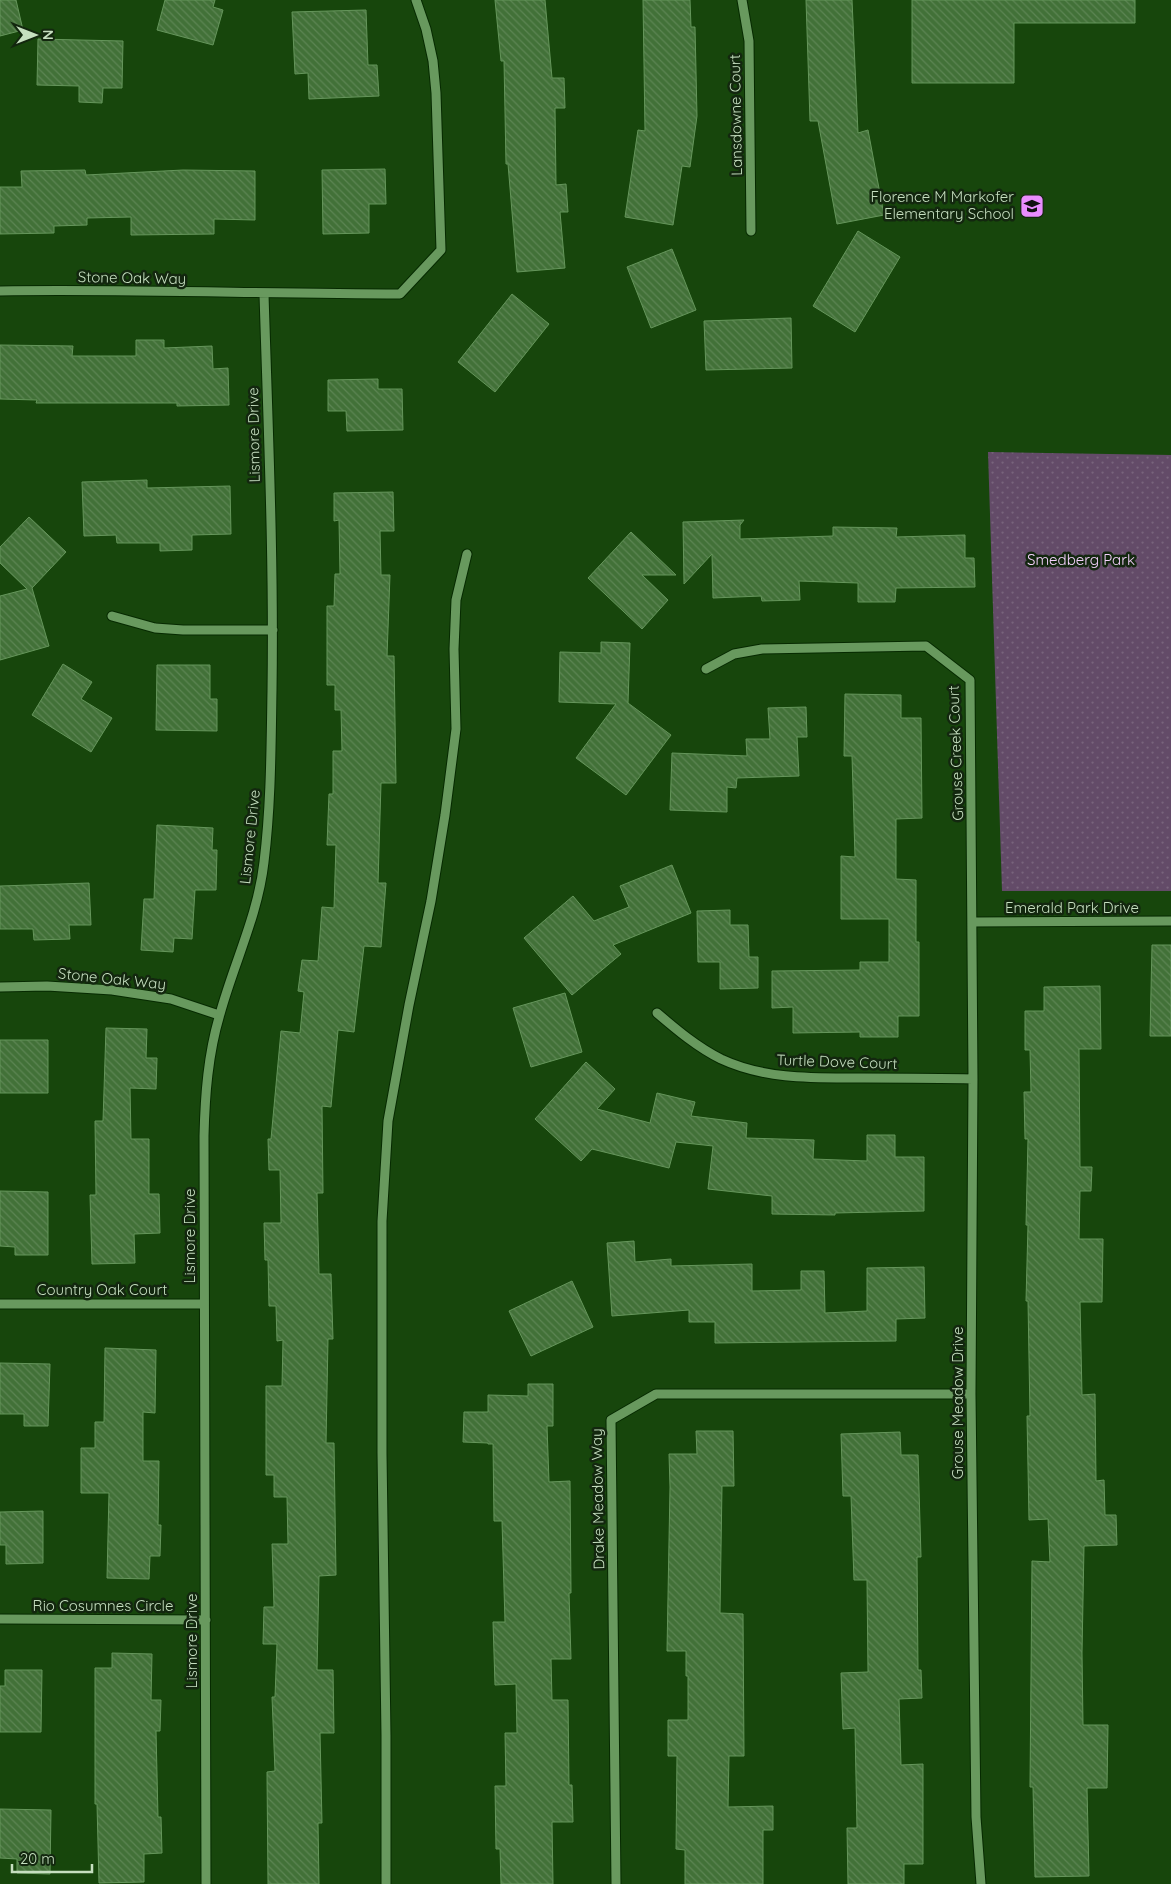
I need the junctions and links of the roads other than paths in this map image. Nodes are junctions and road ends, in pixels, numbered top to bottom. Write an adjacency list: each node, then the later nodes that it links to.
1 (416, 0): 5 (street)
2 (742, 0): 3 (street, Lansdowne Court)
3 (750, 231)
4 (0, 291): 5 (street, Stone Oak Way)
5 (264, 294): 8 (street, Lismore Drive)
6 (467, 554): 22 (street)
7 (112, 616): 8 (street)
8 (273, 630): 14 (street, Lismore Drive)
9 (706, 669): 11 (street, Grouse Creek Court)
10 (1171, 921): 11 (street, Emerald Park Drive)
11 (972, 922): 15 (street, Grouse Meadow Drive)
12 (0, 987): 14 (street, Stone Oak Way)
13 (656, 1013): 15 (street, Turtle Dove Court)
14 (219, 1015): 17 (street, Lismore Drive)
15 (973, 1079): 18 (street, Grouse Meadow Drive)
16 (0, 1304): 17 (street, Country Oak Court)
17 (204, 1304): 20 (street, Lismore Drive)
18 (971, 1394): 23 (street, Drake Meadow Way); 24 (street, Grouse Meadow Drive)
19 (0, 1619): 20 (street, Rio Cosumnes Circle)
20 (206, 1620): 21 (street, Lismore Drive)
21 (206, 1884)
22 (386, 1884)
23 (616, 1884)
24 (981, 1884)

